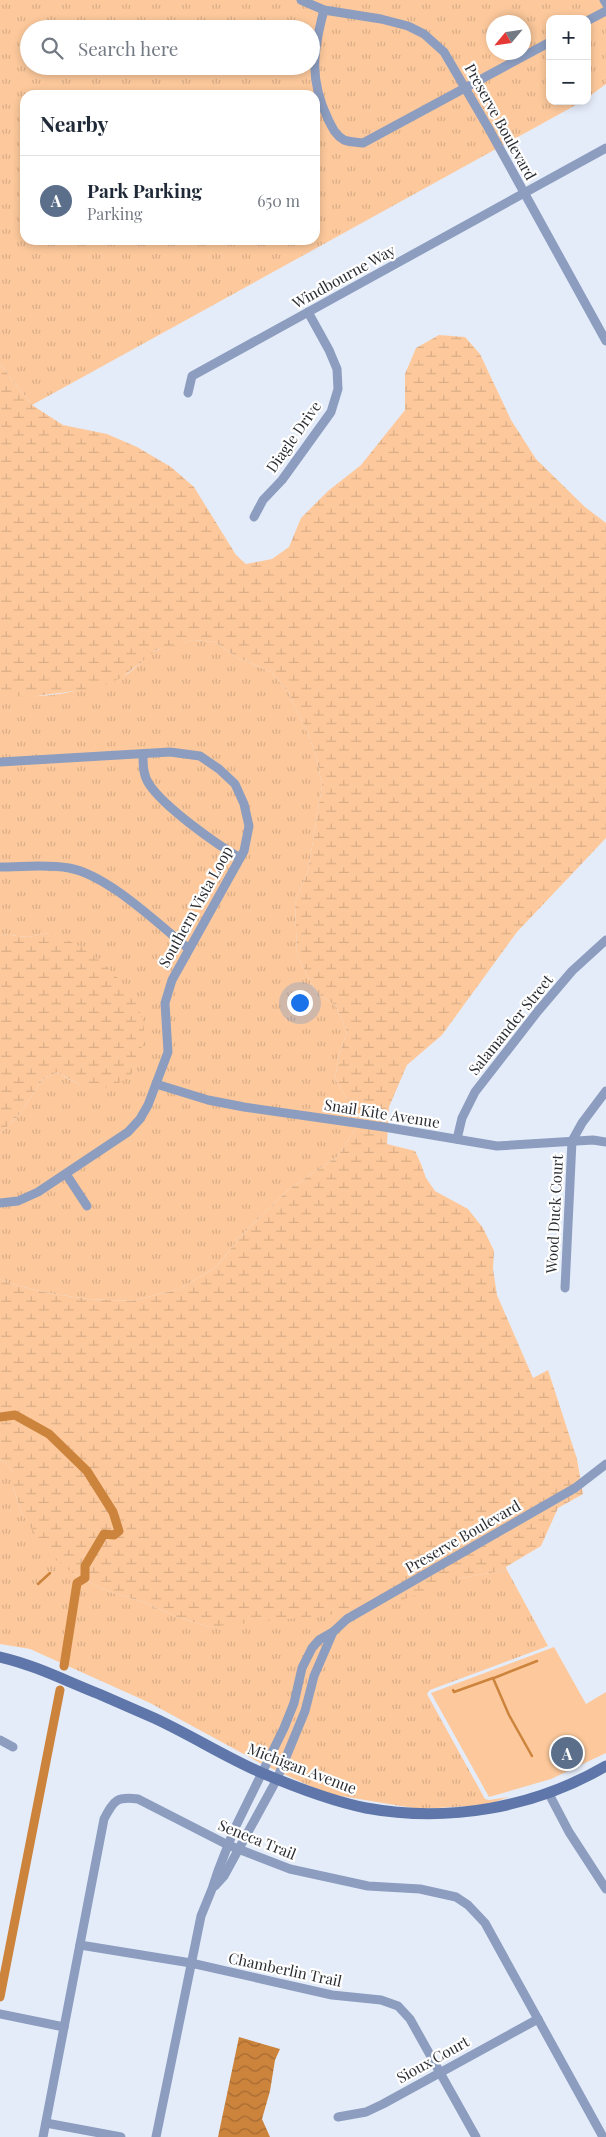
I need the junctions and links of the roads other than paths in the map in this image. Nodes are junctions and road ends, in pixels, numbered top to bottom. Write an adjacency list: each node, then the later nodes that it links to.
1 (300, 0): 2 (street, Preserve Boulevard)
2 (324, 10): 5 (street); 8 (street, Preserve Boulevard)
3 (606, 11): 4 (street)
4 (591, 19)
5 (320, 26)
6 (546, 44): 8 (street)
7 (314, 75): 9 (street)
8 (466, 88): 10 (street); 12 (street, Preserve Boulevard)
9 (317, 90)
10 (320, 102)
11 (606, 148): 12 (street, Windbourne Way)
12 (524, 193): 13 (street, Windbourne Way); 14 (street, Preserve Boulevard)
13 (308, 312): 15 (street, Windbourne Way); 16 (street, Diagle Drive)
14 (606, 341)
15 (188, 393)
16 (254, 517)
17 (142, 754): 18 (street, Southern Vista Loop); 19 (street); 19 (street, Southern Vista Loop)
18 (0, 762)
19 (240, 858): 22 (street, Southern Vista Loop)
20 (0, 867): 22 (street)
21 (606, 940): 25 (street, Salamander Street)
22 (190, 949): 23 (street, Southern Vista Loop)
23 (156, 1084): 25 (street, Snail Kite Avenue); 28 (street, Southern Vista Loop)
24 (606, 1091): 26 (street)
25 (456, 1139): 26 (street, Snail Kite Avenue)
26 (572, 1141): 27 (street, Snail Kite Avenue); 31 (street, Wood Duck Court)
27 (606, 1142)
28 (66, 1174): 29 (street, Southern Vista Loop); 30 (street)
29 (0, 1203)
30 (87, 1206)
31 (565, 1288)
32 (606, 1464): 33 (street, Preserve Boulevard)
33 (333, 1632): 38 (street, Preserve Boulevard); 39 (street, Preserve Boulevard)
34 (0, 1657): 38 (street, Michigan Avenue)
35 (0, 1740): 36 (street)
36 (13, 1746)
37 (606, 1766): 40 (street, Michigan Avenue)
38 (261, 1773): 39 (street, Michigan Avenue); 41 (street, Preserve Boulevard)
39 (277, 1779): 40 (street, Michigan Avenue); 42 (street, Preserve Boulevard)
40 (549, 1794): 44 (street)
41 (228, 1845): 42 (street, Seneca Trail); 43 (street, Preserve Boulevard); 45 (street, Seneca Trail)
42 (238, 1850): 43 (street, Preserve Boulevard); 48 (street, Seneca Trail)
43 (212, 1889): 46 (street)
44 (606, 1889)
45 (80, 1945): 46 (street, Chamberlin Trail); 49 (street, Seneca Trail)
46 (191, 1963): 50 (street, Chamberlin Trail); 55 (street)
47 (0, 2014): 49 (street)
48 (538, 2019): 50 (street, Sioux Court); 57 (street, Seneca Trail)
49 (64, 2027): 52 (street, Seneca Trail)
50 (440, 2072): 51 (street, Sioux Court); 56 (street, Chamberlin Trail)
51 (338, 2117)
52 (46, 2123): 53 (street, Seneca Trail); 54 (street)
53 (43, 2137)
54 (121, 2137)
55 (156, 2137)
56 (476, 2137)
57 (603, 2137)

